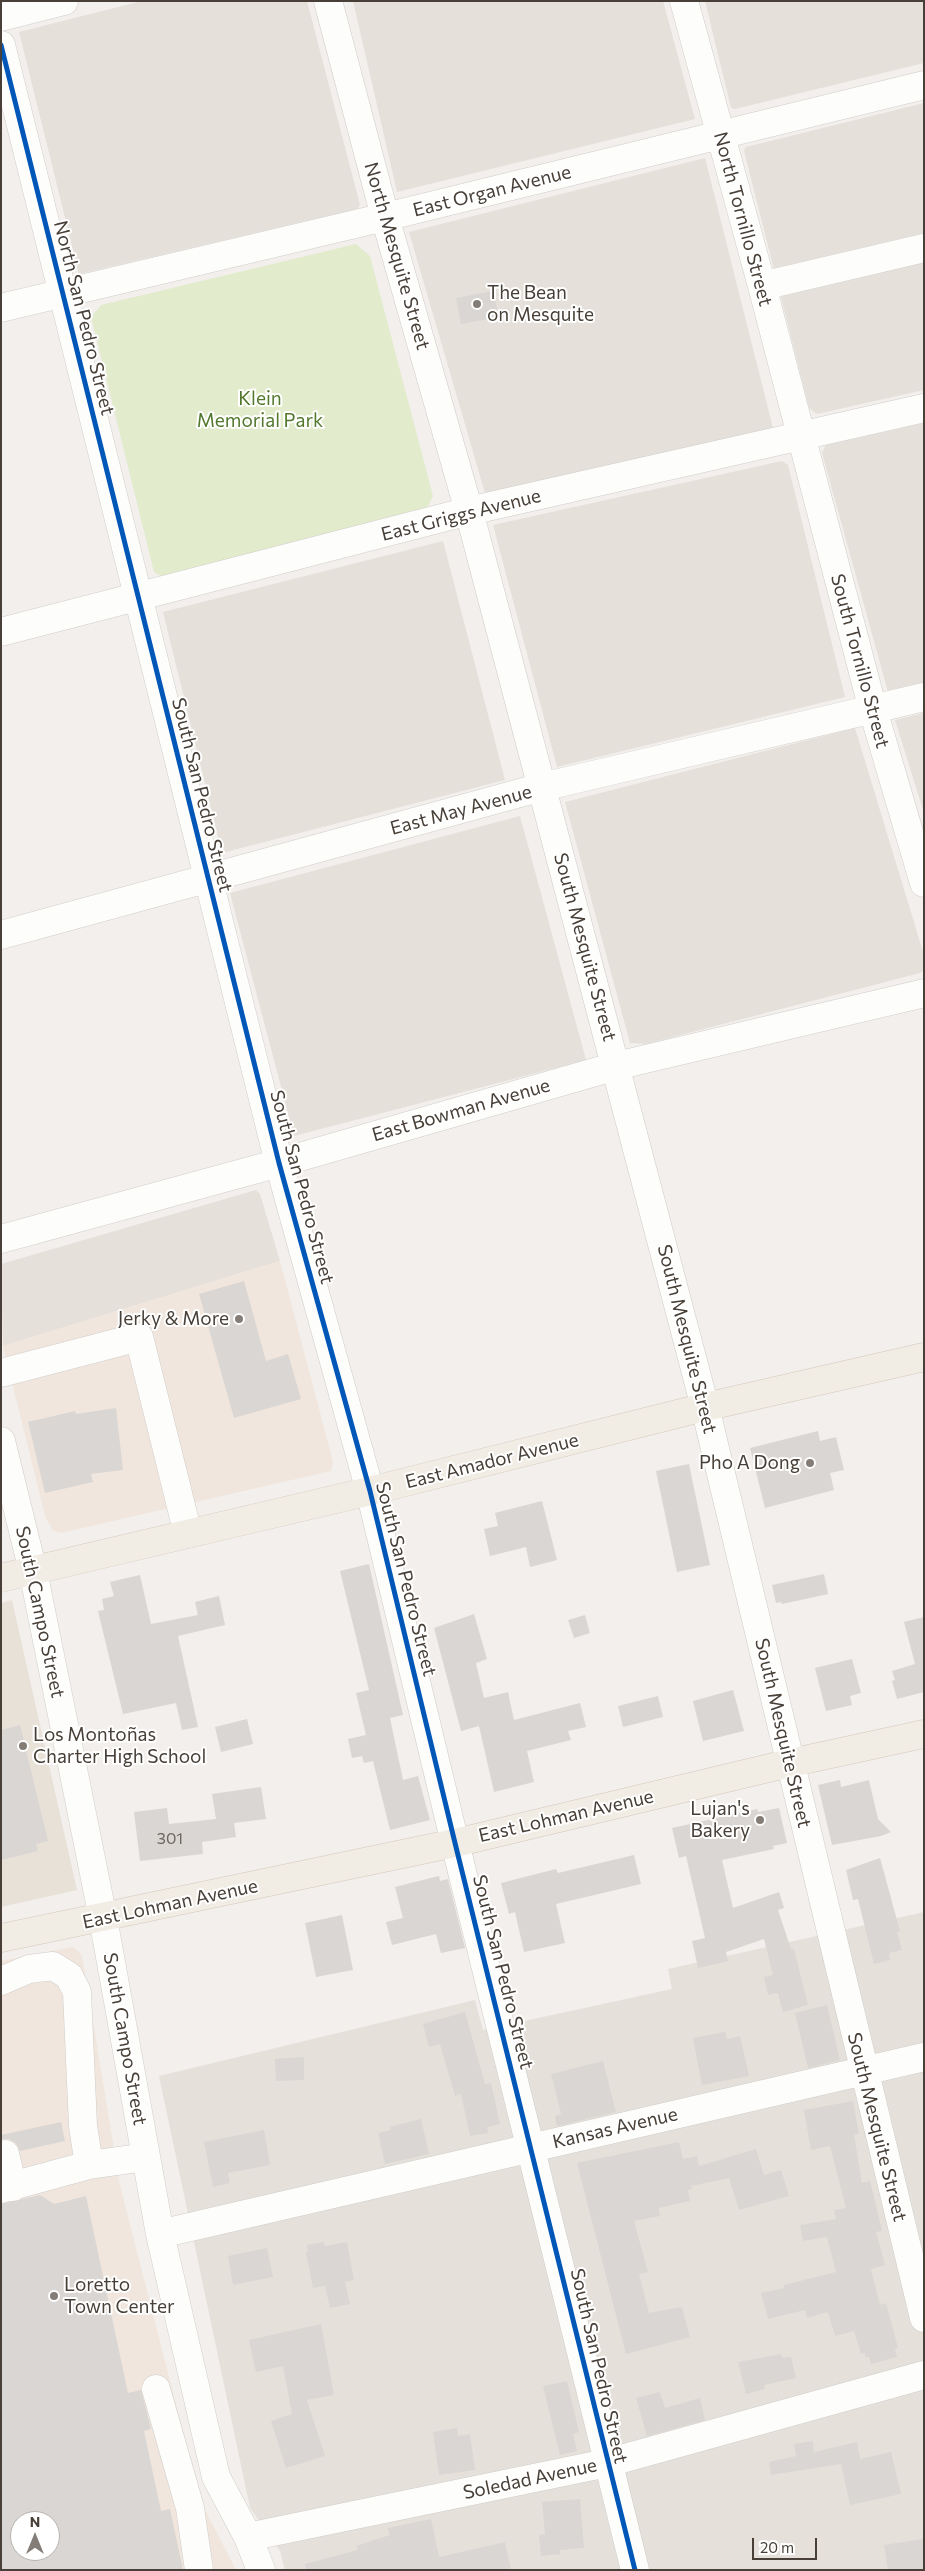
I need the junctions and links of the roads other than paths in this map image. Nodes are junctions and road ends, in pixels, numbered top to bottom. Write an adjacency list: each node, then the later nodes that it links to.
1 (64, 1): 4 (street)
2 (328, 1): 8 (street, North Mesquite Street)
3 (684, 1): 7 (street, North Tornillo Street)
4 (1, 17)
5 (1, 45): 11 (street, North San Pedro Street)
6 (924, 84): 7 (street, East Organ Avenue)
7 (719, 134): 8 (street, East Organ Avenue); 10 (street, North Tornillo Street)
8 (385, 217): 11 (street, East Organ Avenue); 15 (street, North Mesquite Street)
9 (924, 248): 10 (street)
10 (762, 286): 14 (street, North Tornillo Street)
11 (62, 294): 12 (street, East Organ Avenue); 16 (street, North San Pedro Street)
12 (1, 308)
13 (924, 408): 14 (street, East Griggs Avenue)
14 (800, 437): 15 (street, East Griggs Avenue); 19 (street, South Tornillo Street)
15 (469, 511): 16 (street, East Griggs Avenue); 20 (street, South Mesquite Street)
16 (139, 598): 17 (street, East Griggs Avenue); 21 (street, South San Pedro Street)
17 (1, 632)
18 (924, 697): 19 (street, East May Avenue)
19 (873, 710): 20 (street, East May Avenue); 22 (street, South Tornillo Street)
20 (542, 788): 21 (street, East May Avenue); 25 (street, South Mesquite Street)
21 (207, 879): 23 (street, East May Avenue); 26 (street, South San Pedro Street)
22 (924, 883)
23 (1, 935)
24 (924, 993): 25 (street, East Bowman Avenue)
25 (616, 1066): 26 (street, East Bowman Avenue); 30 (street, South Mesquite Street)
26 (278, 1163): 27 (street, East Bowman Avenue); 32 (street, South San Pedro Street)
27 (1, 1238)
28 (924, 1357): 30 (main road, East Amador Avenue)
29 (1, 1373): 33 (street)
30 (705, 1407): 32 (main road, East Amador Avenue); 37 (street, South Mesquite Street)
31 (1, 1441): 34 (street, South Campo Street)
32 (370, 1491): 33 (main road, East Amador Avenue); 38 (street, South San Pedro Street)
33 (188, 1534): 34 (main road, East Amador Avenue)
34 (33, 1571): 35 (main road, East Amador Avenue); 39 (street, South Campo Street)
35 (1, 1578)
36 (924, 1734): 37 (main road, East Lohman Avenue)
37 (790, 1763): 38 (main road, East Lohman Avenue); 43 (street, South Mesquite Street)
38 (454, 1843): 39 (main road, East Lohman Avenue); 44 (street, South San Pedro Street)
39 (103, 1918): 40 (main road, East Lohman Avenue); 46 (street, South Campo Street)
40 (1, 1938)
41 (1, 1981): 47 (street)
42 (924, 2056): 43 (street, Kansas Avenue)
43 (863, 2070): 44 (street, Kansas Avenue); 50 (street, South Mesquite Street)
44 (532, 2148): 49 (street, Kansas Avenue); 53 (street, South San Pedro Street)
45 (5, 2154): 48 (street)
46 (146, 2157): 47 (street); 49 (street, South Campo Street)
47 (89, 2165): 48 (street)
48 (7, 2188)
49 (160, 2234): 54 (street, South Campo Street)
50 (924, 2318)
51 (924, 2375): 53 (street, Soledad Avenue)
52 (156, 2389): 55 (street)
53 (607, 2463): 56 (street, Soledad Avenue); 59 (street, South San Pedro Street)
54 (216, 2477): 55 (street); 56 (street, South Campo Street)
55 (184, 2490): 57 (street)
56 (248, 2537): 58 (street, South Campo Street)
57 (199, 2570)
58 (261, 2570)
59 (635, 2570)

